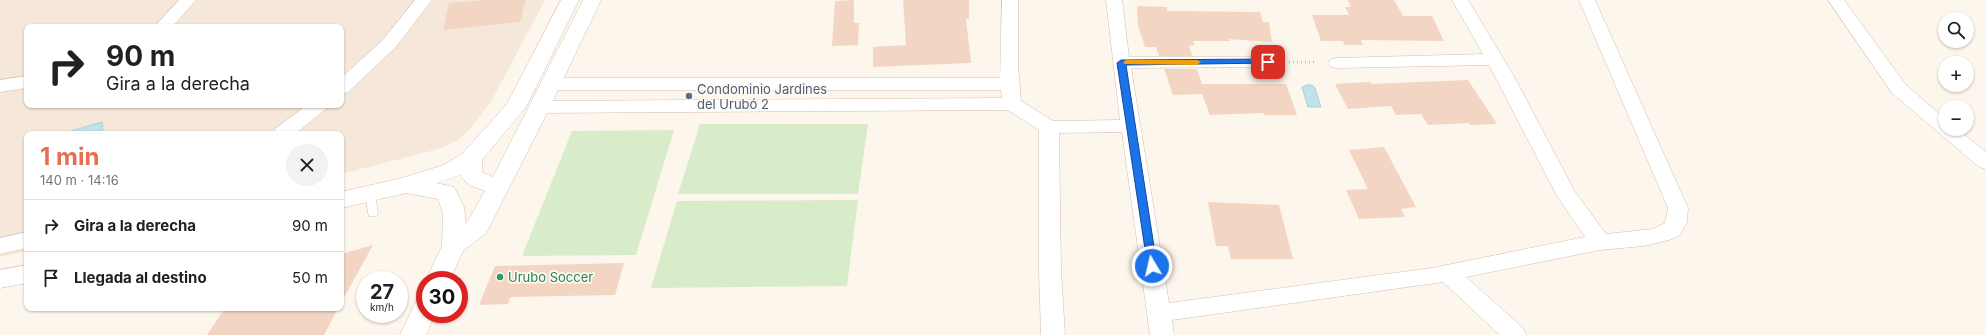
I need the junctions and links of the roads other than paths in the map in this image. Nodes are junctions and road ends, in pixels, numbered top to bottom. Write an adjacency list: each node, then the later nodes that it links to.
1 (188, 0): 10 (street)
2 (424, 0): 18 (street)
3 (570, 0): 28 (main road)
4 (592, 0): 16 (main road)
5 (1010, 0): 17 (street)
6 (1114, 0): 13 (street)
7 (1460, 0): 11 (street)
8 (1587, 0): 34 (street)
9 (1836, 0): 23 (street)
10 (166, 24)
11 (1493, 59): 14 (street); 34 (street)
12 (1268, 62): 13 (street)
13 (1121, 63): 24 (street)
14 (1337, 63)
15 (24, 82): 19 (street)
16 (551, 84): 17 (street); 21 (main road)
17 (1008, 84): 20 (street)
18 (344, 85)
19 (0, 86)
20 (1012, 104): 21 (street); 25 (street)
21 (540, 107): 31 (main road)
22 (315, 108): 26 (street)
23 (1938, 123)
24 (1131, 126): 25 (street); 41 (street)
25 (1050, 127): 44 (street)
26 (286, 131)
27 (1954, 136): 29 (street)
28 (471, 158): 30 (main road); 31 (main road)
29 (1986, 162)
30 (405, 185): 32 (main road); 36 (main road)
31 (499, 185): 36 (main road)
32 (344, 200)
33 (24, 241): 35 (street)
34 (1600, 242): 38 (street)
35 (0, 246)
36 (454, 246): 37 (main road)
37 (442, 271)
38 (1447, 273): 41 (street); 46 (street)
39 (24, 275): 40 (main road)
40 (0, 279)
41 (1159, 313): 45 (street)
42 (418, 323): 43 (main road)
43 (412, 335)
44 (1053, 335)
45 (1162, 335)
46 (1515, 335)

